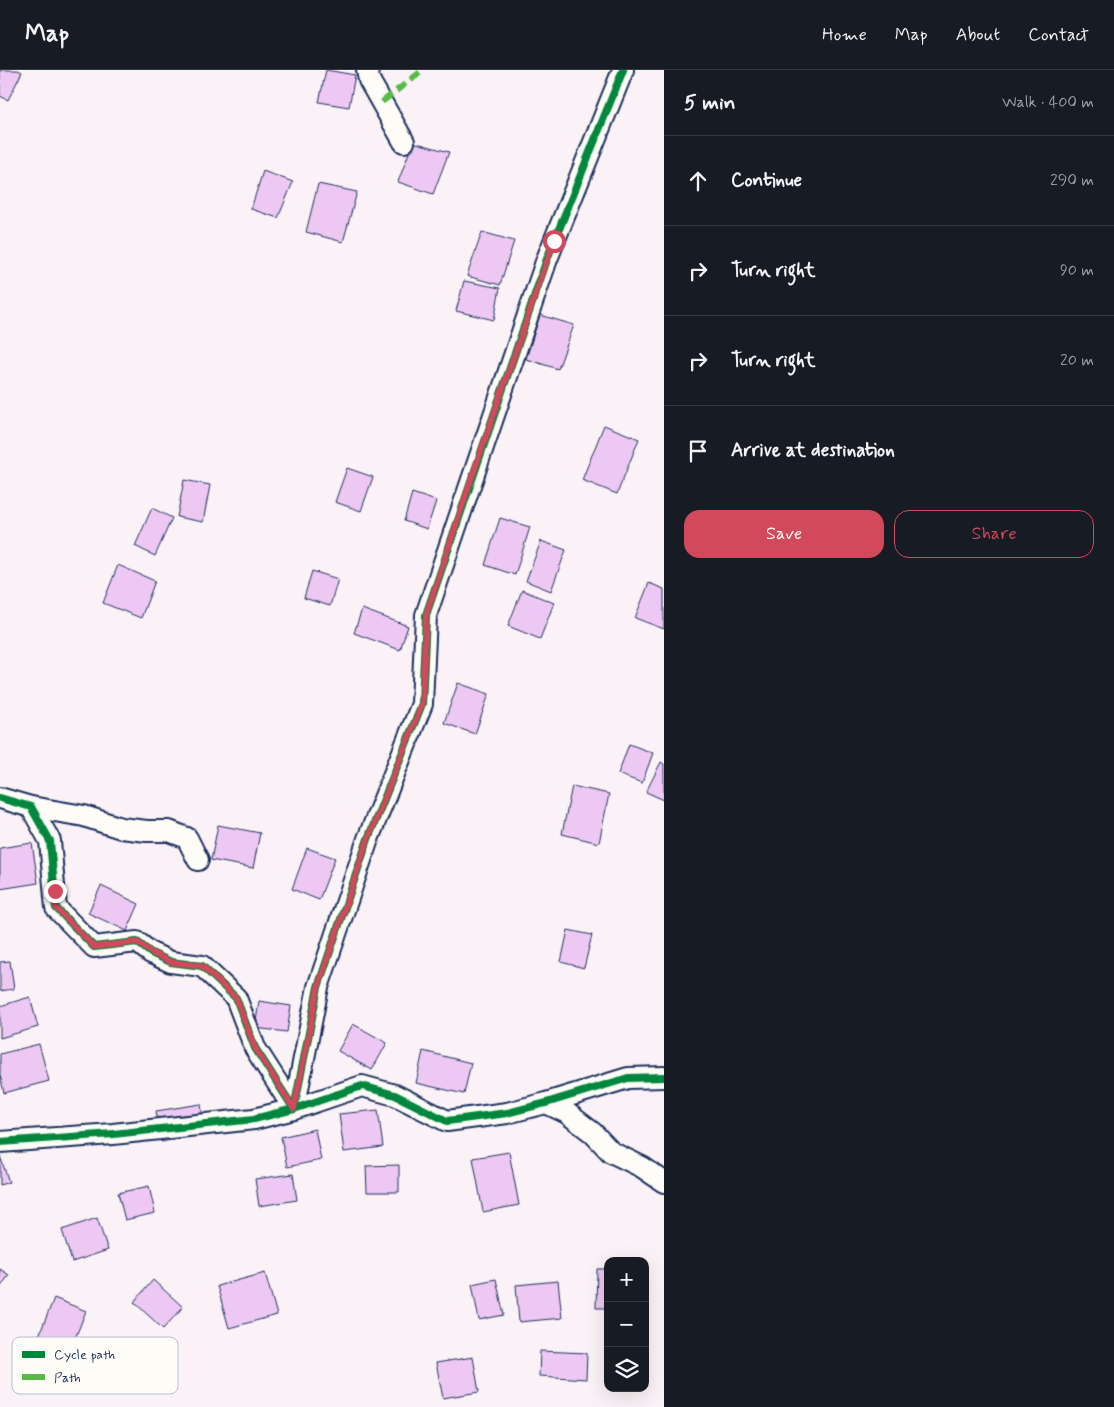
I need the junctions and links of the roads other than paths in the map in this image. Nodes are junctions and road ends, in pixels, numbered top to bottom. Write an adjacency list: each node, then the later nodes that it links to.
1 (367, 70): 3 (street)
2 (624, 70): 9 (street)
3 (404, 142)
4 (0, 798): 5 (street)
5 (32, 806): 6 (street); 9 (street)
6 (198, 860)
7 (664, 1076): 8 (street)
8 (546, 1103): 9 (street); 11 (street)
9 (294, 1109): 10 (street)
10 (0, 1142)
11 (664, 1182)

